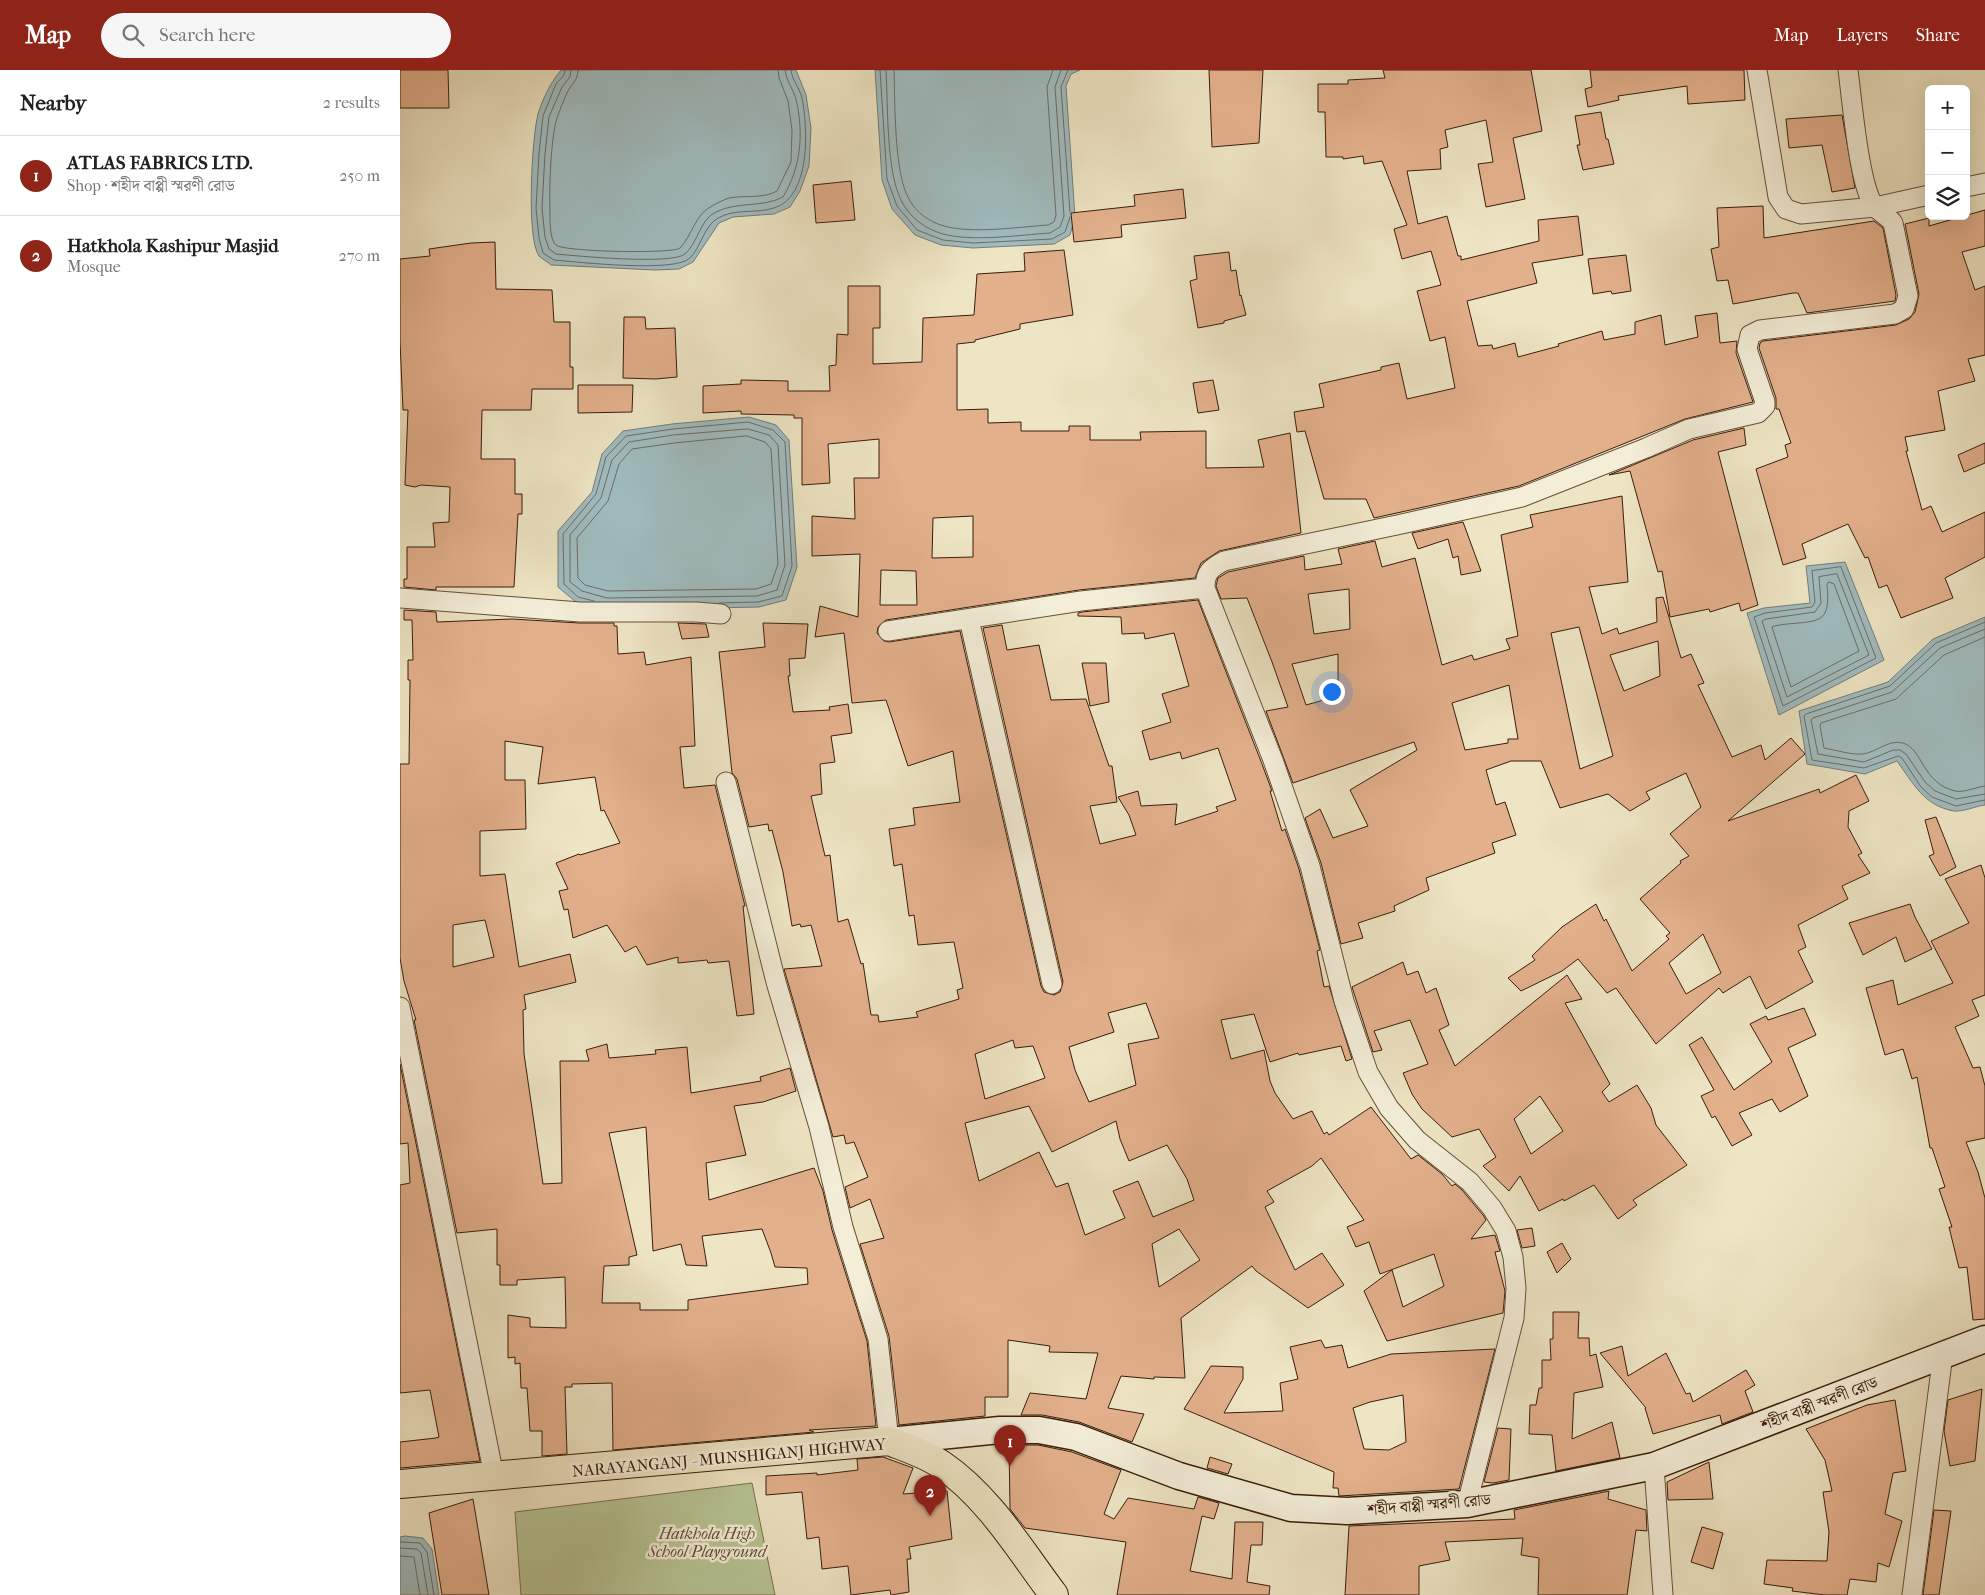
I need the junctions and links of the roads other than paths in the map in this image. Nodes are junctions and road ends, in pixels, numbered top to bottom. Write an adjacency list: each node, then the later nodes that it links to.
1 (1757, 70): 6 (street)
2 (1848, 70): 6 (street)
3 (1985, 183): 4 (street)
4 (1970, 186)
5 (1925, 196): 6 (street)
6 (1875, 207): 7 (street)
7 (1205, 588): 10 (street); 21 (street)
8 (400, 598): 9 (street)
9 (721, 614)
10 (970, 619): 11 (street); 13 (street)
11 (888, 631)
12 (726, 782): 17 (street)
13 (1052, 984)
14 (400, 1007): 19 (street)
15 (1985, 1339): 16 (street, শহীদ বাপ্পী স্মরণী রোড)
16 (1943, 1354): 18 (street, শহীদ বাপ্পী স্মরণী রোড); 24 (street)
17 (889, 1442): 19 (main road, NARAYANGANJ - MUNSHIGANJ HIGHWAY); 21 (street, শহীদ বাপ্পী স্মরণী রোড); 22 (main road, NARAYANGANJ - MUNSHIGANJ HIGHWAY)
18 (1654, 1466): 21 (street, শহীদ বাপ্পী স্মরণী রোড); 23 (street)
19 (494, 1476): 20 (main road, NARAYANGANJ - MUNSHIGANJ HIGHWAY)
20 (400, 1484)
21 (1467, 1504)
22 (1054, 1595)
23 (1663, 1595)
24 (1912, 1595)

